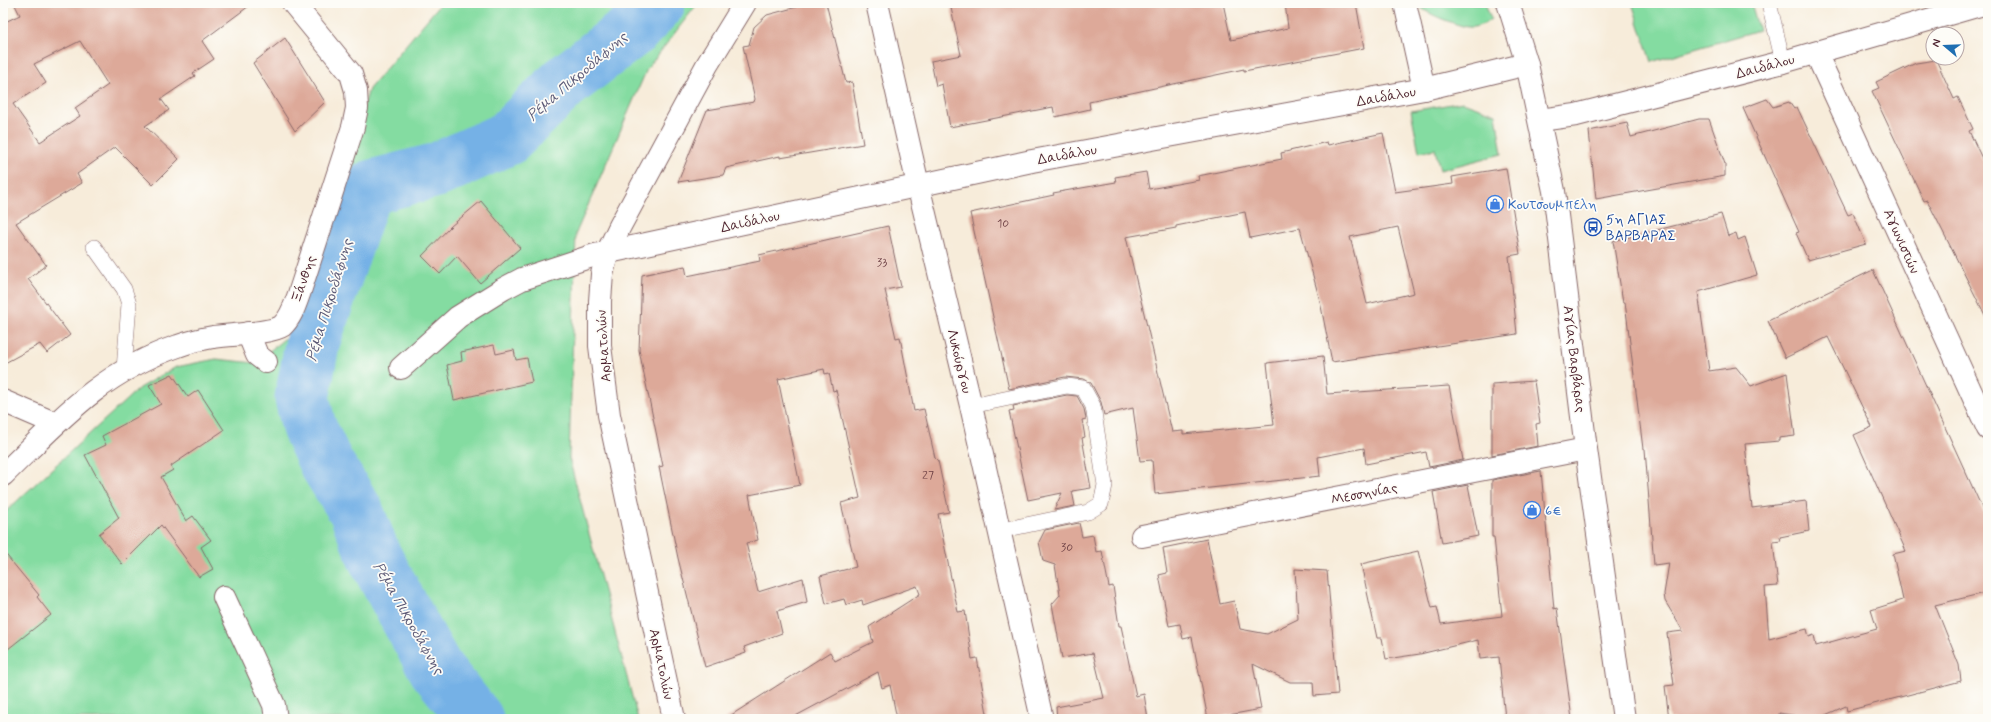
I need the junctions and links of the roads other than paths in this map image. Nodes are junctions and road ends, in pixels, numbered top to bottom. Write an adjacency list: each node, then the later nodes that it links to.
1 (293, 3): 16 (street, Ξάνθης)
2 (745, 3): 15 (street, Αρματολών)
3 (877, 3): 13 (street, Λυκούργου)
4 (1404, 3): 11 (street)
5 (1508, 3): 10 (street, Αγίας Βαρβάρας)
6 (1769, 3): 9 (lane)
7 (1987, 3): 8 (street, Δαιδάλου)
8 (1816, 53): 9 (street, Δαιδάλου); 23 (street, Αγωνιστών)
9 (1784, 62): 12 (street, Δαιδάλου)
10 (1527, 64): 11 (street, Δαιδάλου); 12 (street, Αγίας Βαρβάρας)
11 (1424, 89): 13 (street, Δαιδάλου)
12 (1540, 120): 24 (street, Αγίας Βαρβάρας)
13 (918, 185): 15 (street, Δαιδάλου); 21 (street, Λυκούργου)
14 (94, 247): 19 (lane)
15 (608, 251): 18 (street, Δαιδάλου); 30 (street, Αρματολών)
16 (248, 333): 17 (street); 19 (street, Ξάνθης)
17 (266, 362)
18 (400, 368)
19 (124, 370): 22 (street, Ξάνθης)
20 (3, 401): 22 (street)
21 (971, 406): 26 (street, Λυκούργου); 26 (lane)
22 (54, 423): 25 (street, Ξάνθης)
23 (1988, 429)
24 (1586, 449): 27 (street, Μεσσηνίας); 32 (street, Αγίας Βαρβάρας)
25 (3, 475)
26 (998, 531): 31 (street, Λυκούργου)
27 (1142, 536)
28 (224, 597): 29 (street)
29 (276, 719)
30 (674, 719)
31 (1042, 719)
32 (1624, 719)

